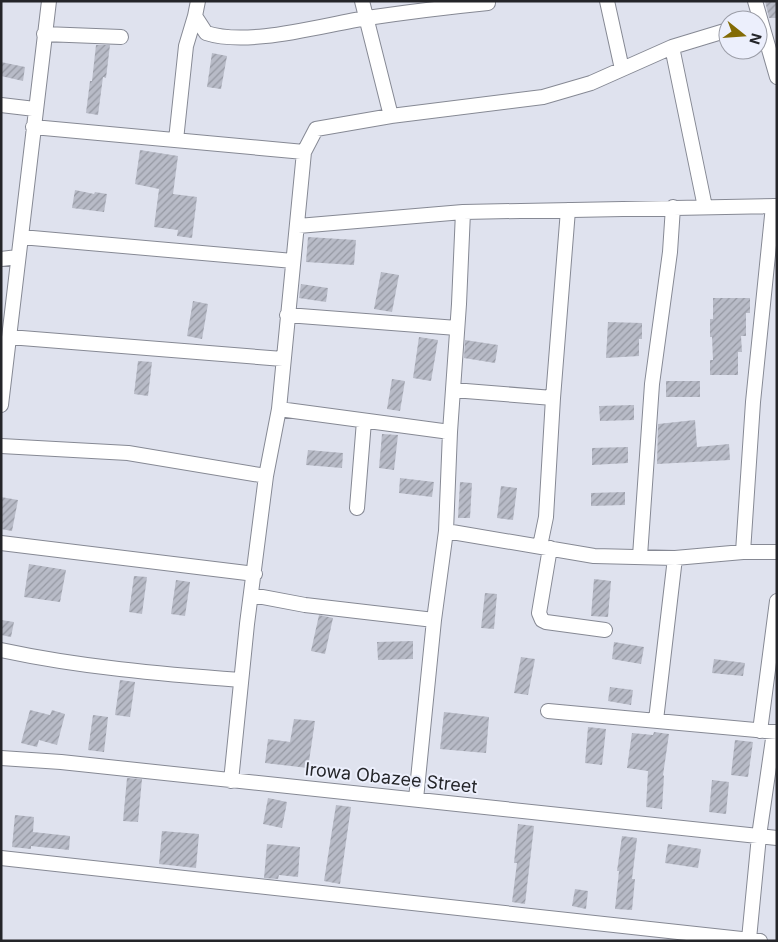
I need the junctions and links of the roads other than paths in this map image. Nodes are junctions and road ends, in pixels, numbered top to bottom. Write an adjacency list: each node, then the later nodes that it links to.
1 (49, 1): 9 (street)
2 (198, 1): 6 (street)
3 (362, 1): 7 (street)
4 (607, 1): 13 (street)
5 (488, 3): 7 (street)
6 (195, 16): 7 (street); 19 (street)
7 (366, 18): 17 (street)
8 (718, 33): 11 (street)
9 (44, 34): 10 (street); 16 (street)
10 (121, 37)
11 (672, 47): 13 (street); 23 (street)
12 (768, 49): 14 (street)
13 (622, 69): 17 (street)
14 (777, 77)
15 (1, 105): 16 (street)
16 (35, 109): 18 (street)
17 (390, 116): 20 (street)
18 (33, 127): 19 (street); 27 (street)
19 (176, 140): 20 (street)
20 (304, 152): 26 (street)
21 (775, 206): 23 (street); 48 (street)
22 (673, 207): 23 (street); 24 (street); 50 (street)
23 (705, 207)
24 (568, 210): 25 (street); 37 (street)
25 (463, 212): 26 (street); 32 (street)
26 (298, 226): 30 (street)
27 (21, 237): 28 (street); 30 (street)
28 (18, 257): 29 (street); 33 (street)
29 (1, 259)
30 (293, 261): 31 (street)
31 (287, 315): 32 (street); 34 (street)
32 (457, 328): 36 (street)
33 (10, 337): 34 (street); 35 (street)
34 (283, 359): 39 (street)
35 (4, 367): 38 (street)
36 (453, 390): 37 (street); 41 (street)
37 (553, 398): 47 (street)
38 (1, 404)
39 (278, 409): 40 (street); 43 (street)
40 (364, 421): 41 (street); 44 (street)
41 (450, 432): 45 (street)
42 (1, 446): 43 (street)
43 (266, 476): 52 (street)
44 (357, 508)
45 (446, 531): 47 (street); 55 (street)
46 (1, 543): 52 (street)
47 (545, 547): 50 (street); 56 (street)
48 (743, 552): 49 (street); 51 (street)
49 (777, 552)
50 (640, 556): 51 (street)
51 (674, 558): 60 (street)
52 (255, 574): 53 (street)
53 (252, 595): 55 (street); 58 (street)
54 (777, 601): 61 (street)
55 (434, 620): 64 (street)
56 (605, 630)
57 (1, 650): 58 (street)
58 (241, 680): 63 (street)
59 (548, 712): 60 (street)
60 (656, 720): 61 (street)
61 (770, 732): 65 (street)
62 (1, 758): 63 (street, Irowa Obazee Street)
63 (232, 780): 64 (street, Irowa Obazee Street)
64 (416, 799): 65 (street, Irowa Obazee Street)
65 (760, 836): 66 (street, Irowa Obazee Street); 68 (street)
66 (777, 838)
67 (1, 858): 68 (street)
68 (754, 940)

